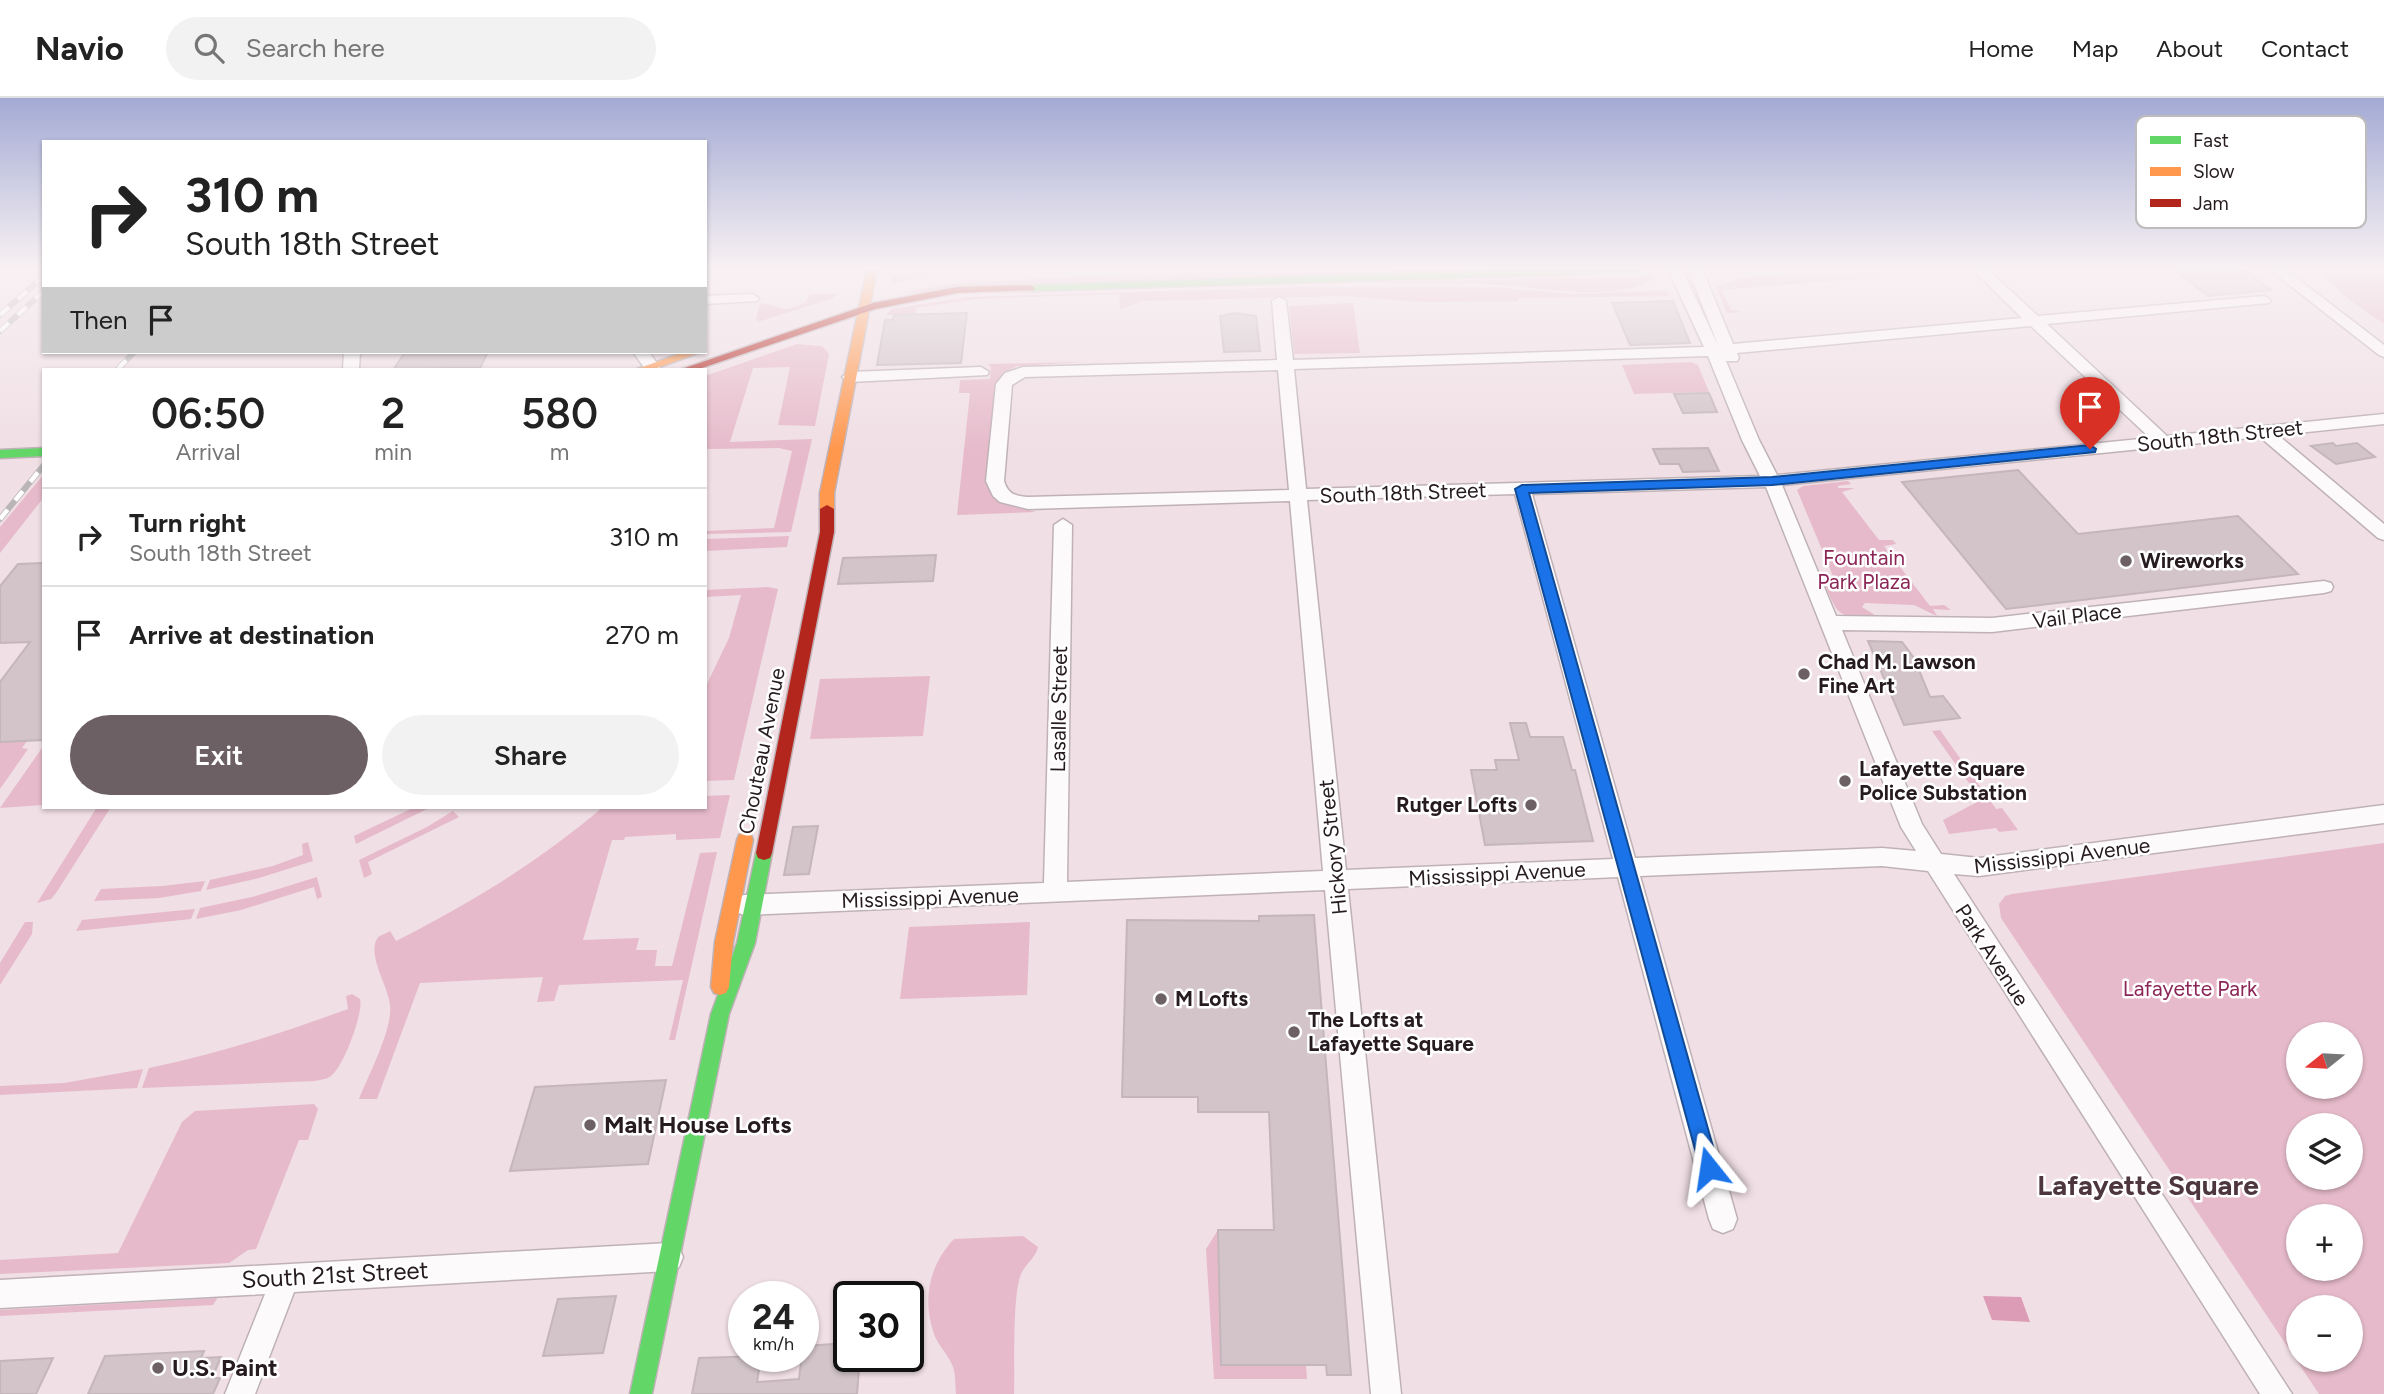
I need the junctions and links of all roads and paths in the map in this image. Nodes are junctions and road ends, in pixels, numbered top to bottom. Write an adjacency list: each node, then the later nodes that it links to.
1 (769, 329): 11 (main road)
2 (801, 329): 10 (main road)
3 (860, 329): 15 (main road, Chouteau Avenue)
4 (1282, 329): 16 (street, Hickory Street)
5 (1706, 329): 12 (street, Park Avenue)
6 (1714, 329): 12 (street, Park Avenue)
7 (1943, 329): 12 (street)
8 (2044, 329): 23 (street)
9 (2355, 329): 13 (street)
10 (783, 337): 15 (main road); 18 (main road)
11 (707, 347)
12 (1720, 350): 16 (street); 26 (street, Park Avenue)
13 (2384, 352)
14 (689, 354): 17 (main road)
15 (854, 359): 20 (main road, Chouteau Avenue)
16 (1285, 365): 29 (street, Hickory Street); 29 (street, South 18th Street)
17 (649, 368)
18 (691, 368)
19 (981, 372): 20 (street)
20 (850, 377): 28 (main road, Chouteau Avenue)
21 (2384, 419): 22 (street, South 18th Street)
22 (2264, 431): 23 (street, South 18th Street); 31 (street)
23 (2164, 441): 26 (street, South 18th Street)
24 (42, 452): 25 (main road)
25 (0, 454)
26 (1772, 481): 27 (street, South 18th Street); 34 (street, Park Avenue)
27 (1522, 489): 29 (street, South 18th Street); 38 (street)
28 (827, 493): 32 (main road, Chouteau Avenue); 41 (main road, Chouteau Avenue)
29 (1298, 497): 39 (street, Hickory Street)
30 (1063, 525): 40 (street, Lasalle Street)
31 (2384, 534)
32 (803, 566)
33 (2324, 587): 34 (street, Vail Place)
34 (1828, 622): 37 (street, Park Avenue)
35 (2384, 814): 37 (street, Mississippi Avenue)
36 (749, 821): 41 (main road, Chouteau Avenue)
37 (1934, 864): 38 (street, Mississippi Avenue); 49 (street, Park Avenue)
38 (1626, 868): 39 (street, Mississippi Avenue); 42 (street)
39 (1336, 881): 40 (street, Mississippi Avenue); 48 (street, Hickory Street)
40 (1055, 892): 41 (street, Mississippi Avenue)
41 (742, 905): 43 (main road, Chouteau Avenue)
42 (1723, 1219)
43 (669, 1257): 44 (street, South 21st Street); 47 (main road, Chouteau Avenue)
44 (285, 1278): 45 (street, South 21st Street); 46 (street)
45 (0, 1294)
46 (240, 1394)
47 (641, 1394)
48 (1386, 1394)
49 (2277, 1394)

